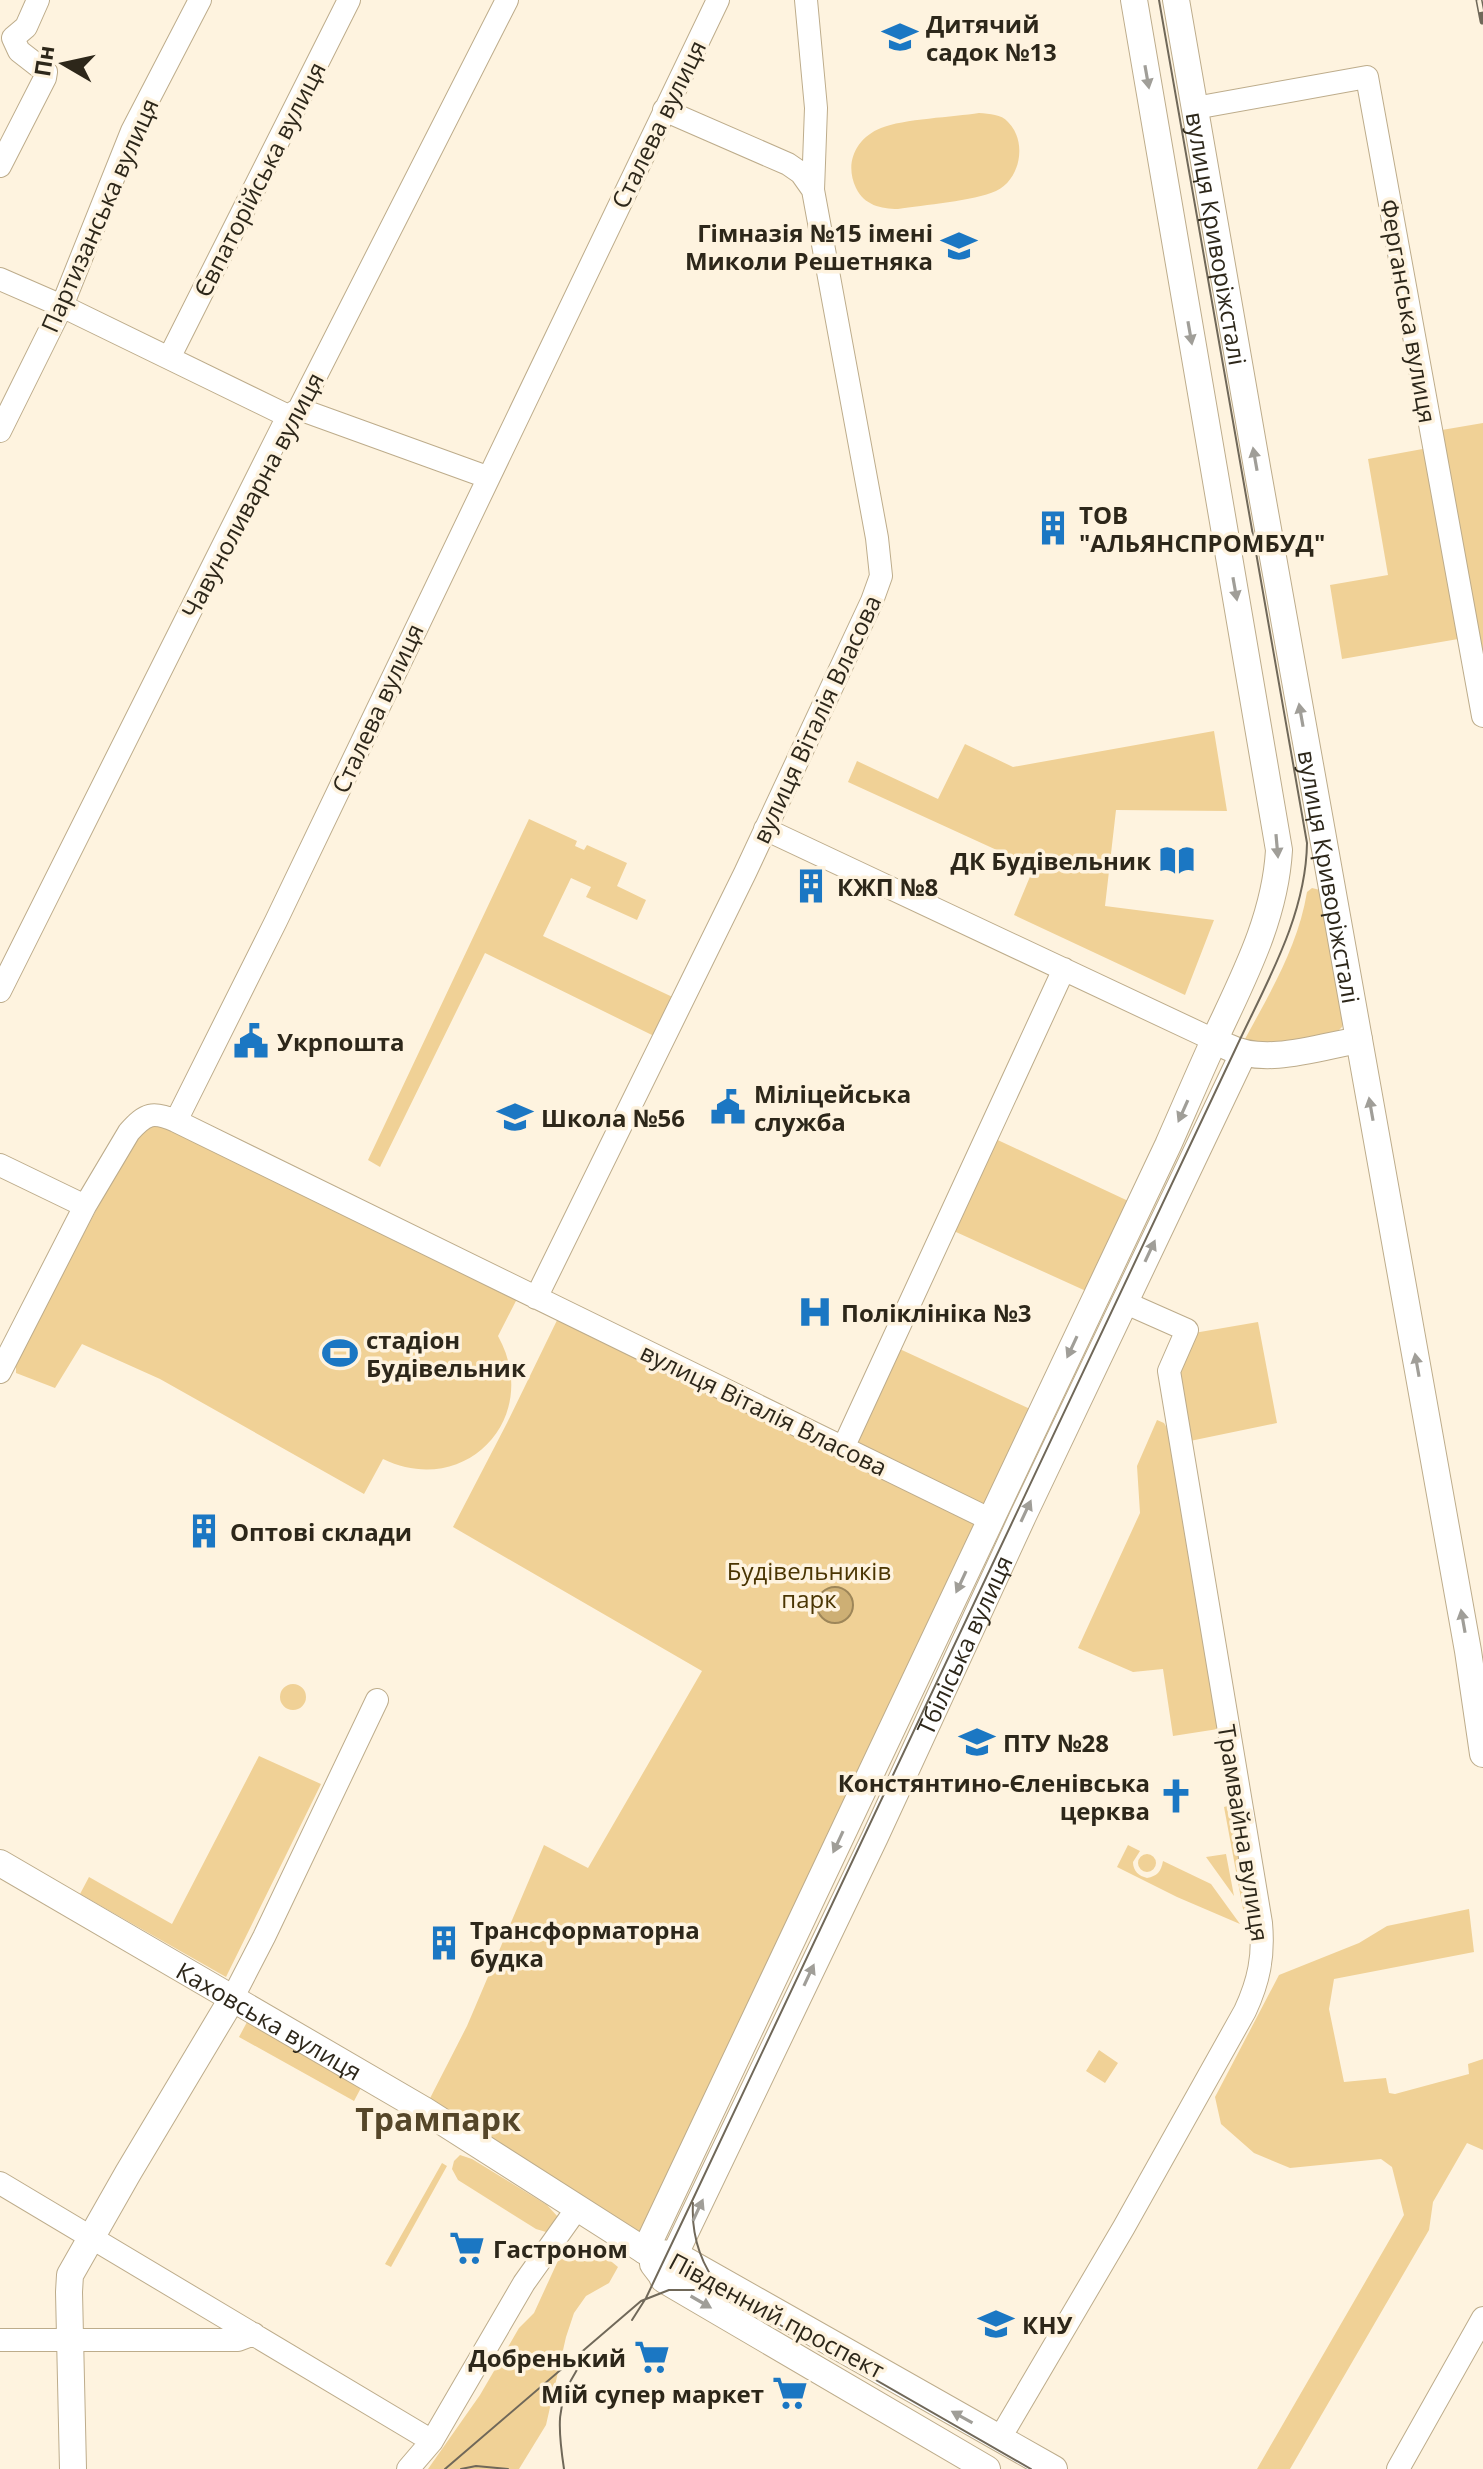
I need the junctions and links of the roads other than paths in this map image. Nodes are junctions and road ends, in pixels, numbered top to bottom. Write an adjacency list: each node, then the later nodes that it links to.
1 (38, 0): 9 (street)
2 (200, 0): 15 (street, Партизанська вулиця)
3 (349, 0): 16 (street, Євпаторійська вулиця)
4 (507, 0): 17 (street, Чавуноливарна вулиця)
5 (718, 0): 11 (street, Сталева вулиця)
6 (806, 0): 13 (street, вулиця Віталія Власова)
7 (1134, 0): 24 (main road, вулиця Криворіжсталі, one-way to 24)
8 (1176, 0): 10 (main road, вулиця Криворіжсталі)
9 (6, 35): 12 (street)
10 (1195, 108): 20 (street, Ферганська вулиця); 25 (main road, вулиця Криворіжсталі, one-way to 10)
11 (664, 110): 13 (street); 19 (street, Сталева вулиця)
12 (0, 166)
13 (813, 190): 21 (street, вулиця Віталія Власова)
14 (0, 279): 15 (street)
15 (62, 306): 16 (street); 18 (street, Партизанська вулиця)
16 (169, 358): 17 (street)
17 (293, 413): 19 (street); 23 (street, Чавуноливарна вулиця)
18 (0, 431)
19 (487, 477): 27 (street, Сталева вулиця)
20 (1483, 716)
21 (765, 829): 22 (street); 30 (street, вулиця Віталія Власова)
22 (1064, 969): 24 (street); 33 (street)
23 (0, 991)
24 (1214, 1040): 26 (main road); 34 (main road, Тбіліська вулиця, one-way to 34)
25 (1359, 1040): 26 (main road); 36 (main road, вулиця Криворіжсталі, one-way to 25)
26 (1243, 1054): 31 (main road, Тбіліська вулиця, one-way to 26)
27 (176, 1121): 29 (street); 30 (street, вулиця Віталія Власова)
28 (0, 1165): 29 (street)
29 (85, 1206): 32 (street)
30 (536, 1298): 33 (street, вулиця Віталія Власова)
31 (1126, 1303): 43 (main road, Тбіліська вулиця, one-way to 31); 49 (street, Трамвайна вулиця)
32 (0, 1372)
33 (843, 1448): 34 (street, вулиця Віталія Власова)
34 (991, 1520): 42 (main road, Тбіліська вулиця, one-way to 42)
35 (377, 1700): 38 (street)
36 (1483, 1754)
37 (0, 1863): 38 (main road, Каховська вулиця)
38 (232, 1999): 40 (main road, Каховська вулиця); 41 (main road)
39 (0, 2183): 41 (street)
40 (578, 2207): 42 (main road, Каховська вулиця); 50 (street)
41 (90, 2238): 46 (street); 47 (main road)
42 (645, 2251): 43 (main road, Південний проспект); 44 (main road, Південний проспект)
43 (676, 2255): 44 (main road, Тбіліська вулиця); 49 (main road, Південний проспект, one-way to 43)
44 (663, 2279): 53 (main road, Південний проспект, one-way to 53)
45 (1483, 2318): 55 (street)
46 (254, 2334): 47 (street); 50 (street)
47 (71, 2339): 48 (street); 51 (main road)
48 (0, 2340)
49 (1000, 2438): 54 (main road, Південний проспект)
50 (432, 2441): 52 (street)
51 (73, 2469)
52 (408, 2469)
53 (987, 2469)
54 (1054, 2469)
55 (1398, 2469)

